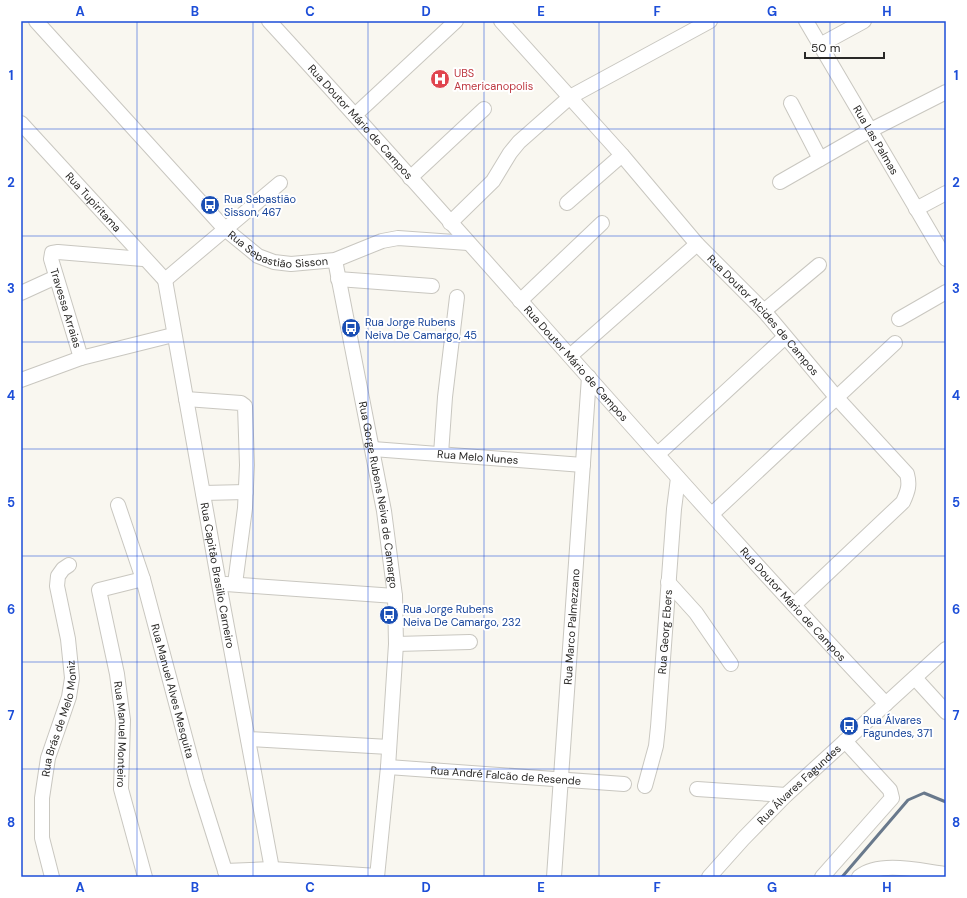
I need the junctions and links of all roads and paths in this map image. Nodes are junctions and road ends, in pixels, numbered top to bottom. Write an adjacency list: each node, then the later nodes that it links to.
1 (36, 21): 26 (street, Rua Sebastião Sisson)
2 (268, 21): 13 (street, Rua Doutor Mário de Campos)
3 (456, 21): 13 (street)
4 (501, 21): 10 (street, Rua Doutor Alcides de Campos)
5 (710, 21): 10 (street)
6 (806, 21): 8 (street, Rua Las Palmas)
7 (864, 21): 8 (street)
8 (820, 45): 15 (street, Rua Las Palmas)
9 (946, 92): 15 (street)
10 (570, 97): 16 (street, Rua Doutor Alcides de Campos); 24 (street)
11 (791, 103): 17 (street)
12 (484, 109): 18 (street)
13 (355, 115): 18 (street, Rua Doutor Mário de Campos)
14 (21, 123): 29 (street, Rua Tupiritama)
15 (869, 131): 17 (street); 23 (street, Rua Las Palmas)
16 (622, 155): 22 (street); 28 (street, Rua Doutor Alcides de Campos)
17 (820, 159): 19 (street)
18 (410, 178): 24 (street, Rua Doutor Mário de Campos)
19 (780, 182)
20 (280, 183): 26 (street)
21 (946, 193): 23 (street)
22 (567, 203)
23 (916, 209): 30 (street, Rua Las Palmas)
24 (450, 223): 27 (street, Rua Doutor Mário de Campos)
25 (602, 223): 40 (street)
26 (225, 229): 31 (street, Rua Sebastião Sisson); 35 (street)
27 (468, 243): 31 (street, Rua Sebastião Sisson); 40 (street, Rua Doutor Mário de Campos)
28 (697, 244): 41 (street, Rua Doutor Alcides de Campos); 46 (street)
29 (143, 259): 33 (street, Travessa Arraias); 35 (street, Rua Tupiritama)
30 (946, 259)
31 (335, 260): 34 (street, Rua Gorge Rubens Neiva de Camargo)
32 (819, 264): 41 (street)
33 (56, 276): 38 (street); 47 (street, Travessa Arraias)
34 (338, 279): 36 (street); 52 (street, Rua Gorge Rubens Neiva de Camargo)
35 (165, 280): 43 (street, Rua Capitão Brasilio Carneiro)
36 (432, 286)
37 (946, 292): 42 (street)
38 (21, 293)
39 (457, 297): 53 (street)
40 (520, 301): 46 (street, Rua Doutor Mário de Campos)
41 (764, 311): 44 (street, Rua Doutor Alcides de Campos)
42 (899, 319)
43 (173, 335): 47 (street); 51 (street, Rua Capitão Brasilio Carneiro)
44 (785, 337): 50 (street, Rua Doutor Alcides de Campos); 54 (street)
45 (895, 343): 50 (street)
46 (570, 356): 48 (street, Rua Doutor Mário de Campos)
47 (81, 358): 49 (street)
48 (589, 377): 54 (street, Rua Doutor Mário de Campos); 55 (street, Rua Marco Palmezzano)
49 (21, 380)
50 (837, 398): 60 (street); 67 (street, Rua Doutor Alcides de Campos)
51 (186, 399): 57 (street); 58 (street, Rua Capitão Brasilio Carneiro)
52 (373, 449): 53 (street, Rua Melo Nunes); 66 (street, Rua Gorge Rubens Neiva de Camargo)
53 (441, 454): 55 (street, Rua Melo Nunes)
54 (658, 454): 56 (street, Rua Doutor Mário de Campos)
55 (583, 465): 79 (street, Rua Marco Palmezzano)
56 (678, 478): 60 (street, Rua Doutor Mário de Campos); 63 (street, Rua Georg Ebers)
57 (246, 492): 58 (street); 65 (street)
58 (203, 493): 64 (street, Rua Capitão Brasilio Carneiro)
59 (118, 504): 62 (street, Rua Manuel Alves Mesquita)
60 (712, 514): 67 (street, Rua Doutor Mário de Campos)
61 (70, 565): 87 (street, Rua Brás de Melo Moniz)
62 (143, 579): 85 (street, Rua Manuel Alves Mesquita); 88 (street, Rua Manuel Monteiro)
63 (668, 582): 71 (street); 81 (street, Rua Georg Ebers)
64 (219, 584): 65 (street); 75 (street, Rua Capitão Brasilio Carneiro)
65 (235, 584): 66 (street)
66 (395, 596): 69 (street, Rua Gorge Rubens Neiva de Camargo)
67 (794, 605): 73 (street, Rua Doutor Mário de Campos)
68 (470, 642): 69 (street)
69 (396, 644): 77 (street, Rua Gorge Rubens Neiva de Camargo)
70 (946, 649): 72 (street, Rua Álvares Fagundes)
71 (731, 664)
72 (915, 678): 73 (street, Rua Álvares Fagundes); 74 (street)
73 (886, 704): 76 (street, Rua Álvares Fagundes)
74 (946, 712)
75 (248, 739): 77 (street); 84 (street, Rua Capitão Brasilio Carneiro)
76 (845, 741): 83 (street, Rua Álvares Fagundes); 92 (street)
77 (389, 747): 78 (street, Rua Gorge Rubens Neiva de Camargo)
78 (388, 767): 79 (street, Rua André Falcão de Resende); 89 (street, Rua Gorge Rubens Neiva de Camargo)
79 (562, 781): 80 (street, Rua André Falcão de Resende); 90 (street, Rua Marco Palmezzano)
80 (624, 784)
81 (645, 786)
82 (697, 789): 83 (street)
83 (786, 795): 91 (street, Rua Álvares Fagundes)
84 (272, 869): 85 (street); 89 (street)
85 (226, 874)
86 (946, 874): 93 (street)
87 (52, 877)
88 (145, 877)
89 (377, 877)
90 (554, 877)
91 (709, 877)
92 (822, 877)
93 (859, 877)

